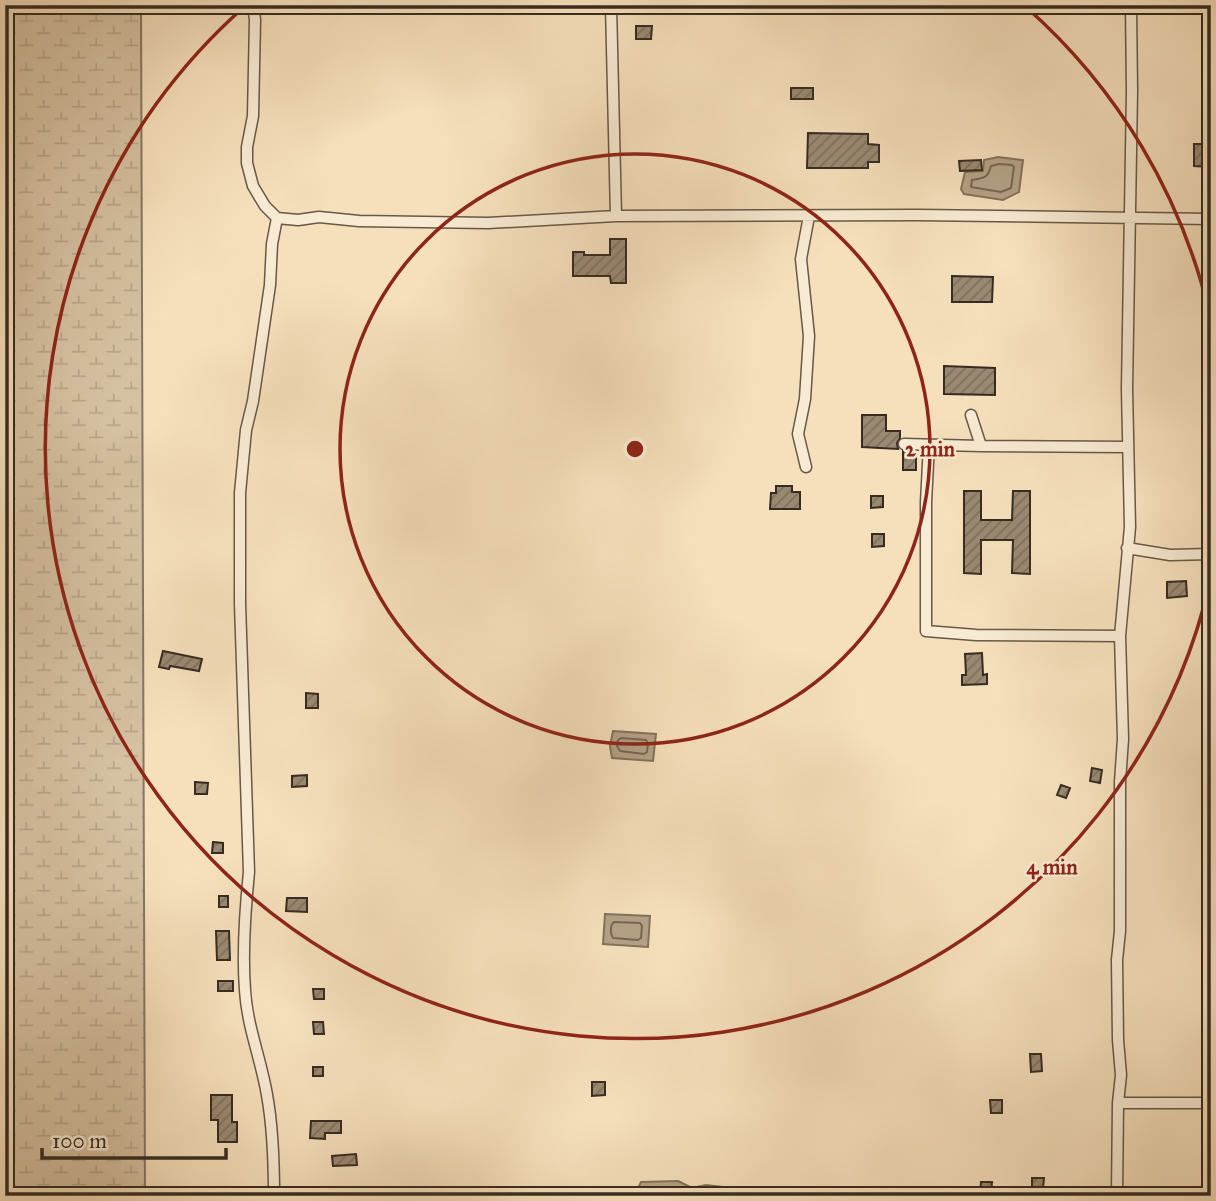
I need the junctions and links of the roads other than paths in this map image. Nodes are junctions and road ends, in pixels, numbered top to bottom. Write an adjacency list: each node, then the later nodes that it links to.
1 (253, 5): 6 (street)
2 (611, 5): 4 (street)
3 (1131, 5): 7 (street)
4 (616, 216): 5 (street); 6 (street)
5 (809, 216): 7 (street); 14 (street)
6 (277, 218): 20 (street)
7 (1129, 218): 8 (street); 13 (street)
8 (1211, 219)
9 (971, 415): 12 (street)
10 (905, 444): 11 (street)
11 (929, 444): 12 (street); 17 (street)
12 (981, 446): 13 (street)
13 (1128, 447): 15 (street)
14 (806, 467)
15 (1127, 548): 16 (street); 17 (street)
16 (1211, 554)
17 (1120, 636): 18 (street)
18 (1118, 1103): 19 (street); 21 (street)
19 (1211, 1103)
20 (274, 1196)
21 (1117, 1196)

